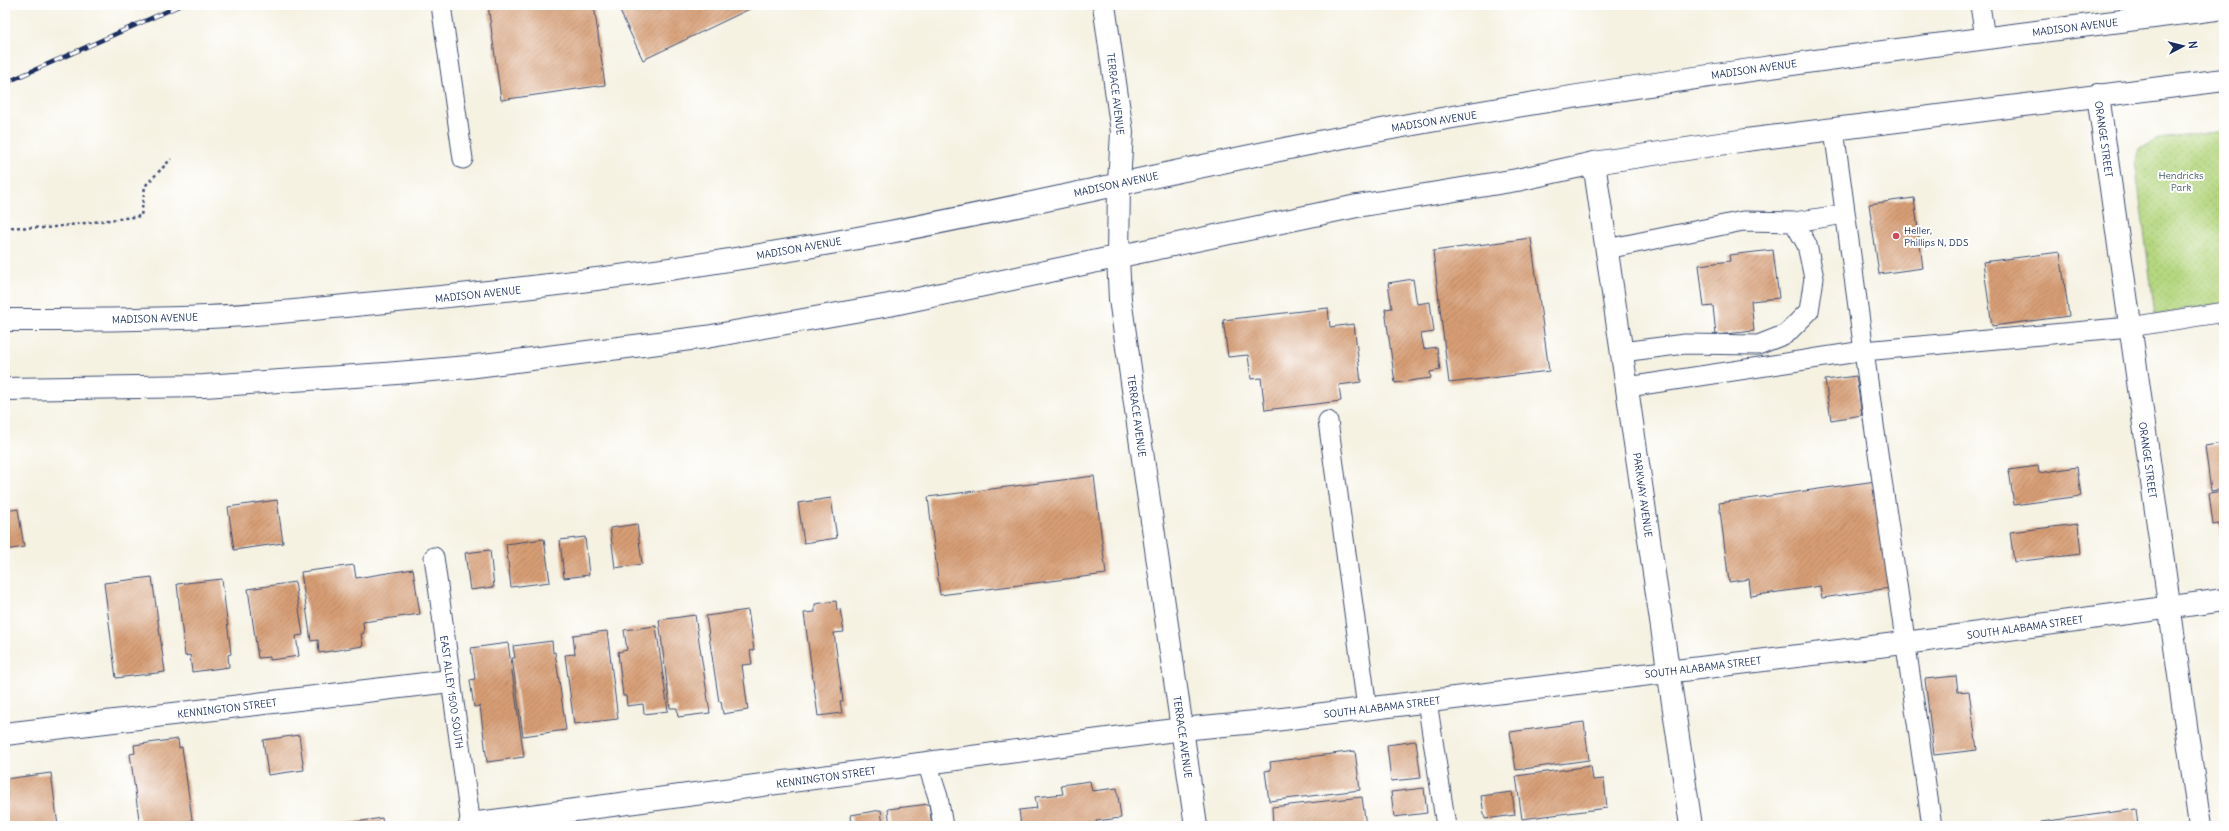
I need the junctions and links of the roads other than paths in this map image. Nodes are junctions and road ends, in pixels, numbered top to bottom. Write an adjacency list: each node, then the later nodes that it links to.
1 (441, 5): 9 (lane)
2 (1104, 5): 11 (street, TERRACE AVENUE)
3 (1980, 5): 5 (lane)
4 (2224, 8): 5 (street, MADISON AVENUE)
5 (1985, 38): 11 (street, MADISON AVENUE)
6 (2224, 80): 7 (street)
7 (2098, 95): 8 (street); 20 (street, ORANGE STREET)
8 (1834, 130): 10 (street); 12 (lane)
9 (463, 159)
10 (1594, 163): 16 (street, PARKWAY AVENUE); 17 (street)
11 (1119, 183): 17 (street, TERRACE AVENUE); 19 (street, MADISON AVENUE)
12 (1845, 214): 13 (lane); 22 (lane)
13 (1815, 218): 14 (lane); 15 (lane)
14 (1794, 222): 15 (lane); 16 (lane)
15 (1807, 245): 21 (lane)
16 (1607, 249): 21 (street, PARKWAY AVENUE)
17 (1118, 256): 24 (street); 34 (street, TERRACE AVENUE)
18 (2224, 312): 20 (lane)
19 (5, 320)
20 (2130, 327): 22 (lane); 28 (street, ORANGE STREET)
21 (1622, 352): 23 (street, PARKWAY AVENUE)
22 (1864, 352): 23 (lane); 29 (lane)
23 (1628, 387): 30 (street, PARKWAY AVENUE)
24 (5, 389)
25 (1328, 421): 33 (lane)
26 (434, 557): 31 (lane, EAST ALLEY 1500 SOUTH)
27 (2224, 600): 28 (street, SOUTH ALABAMA STREET)
28 (2168, 608): 29 (street, SOUTH ALABAMA STREET); 43 (street, ORANGE STREET)
29 (1905, 642): 30 (street, SOUTH ALABAMA STREET); 42 (lane)
30 (1668, 672): 32 (street, SOUTH ALABAMA STREET); 41 (street, PARKWAY AVENUE)
31 (450, 681): 35 (street, KENNINGTON STREET); 37 (lane, EAST ALLEY 1500 SOUTH)
32 (1427, 701): 33 (street, SOUTH ALABAMA STREET); 40 (lane)
33 (1367, 708): 34 (street, SOUTH ALABAMA STREET)
34 (1182, 729): 36 (street, KENNINGTON STREET); 39 (street, TERRACE AVENUE)
35 (5, 734)
36 (928, 763): 37 (street, KENNINGTON STREET); 38 (lane)
37 (471, 825)
38 (943, 826)
39 (1196, 826)
40 (1446, 826)
41 (1691, 826)
42 (1932, 826)
43 (2200, 826)

